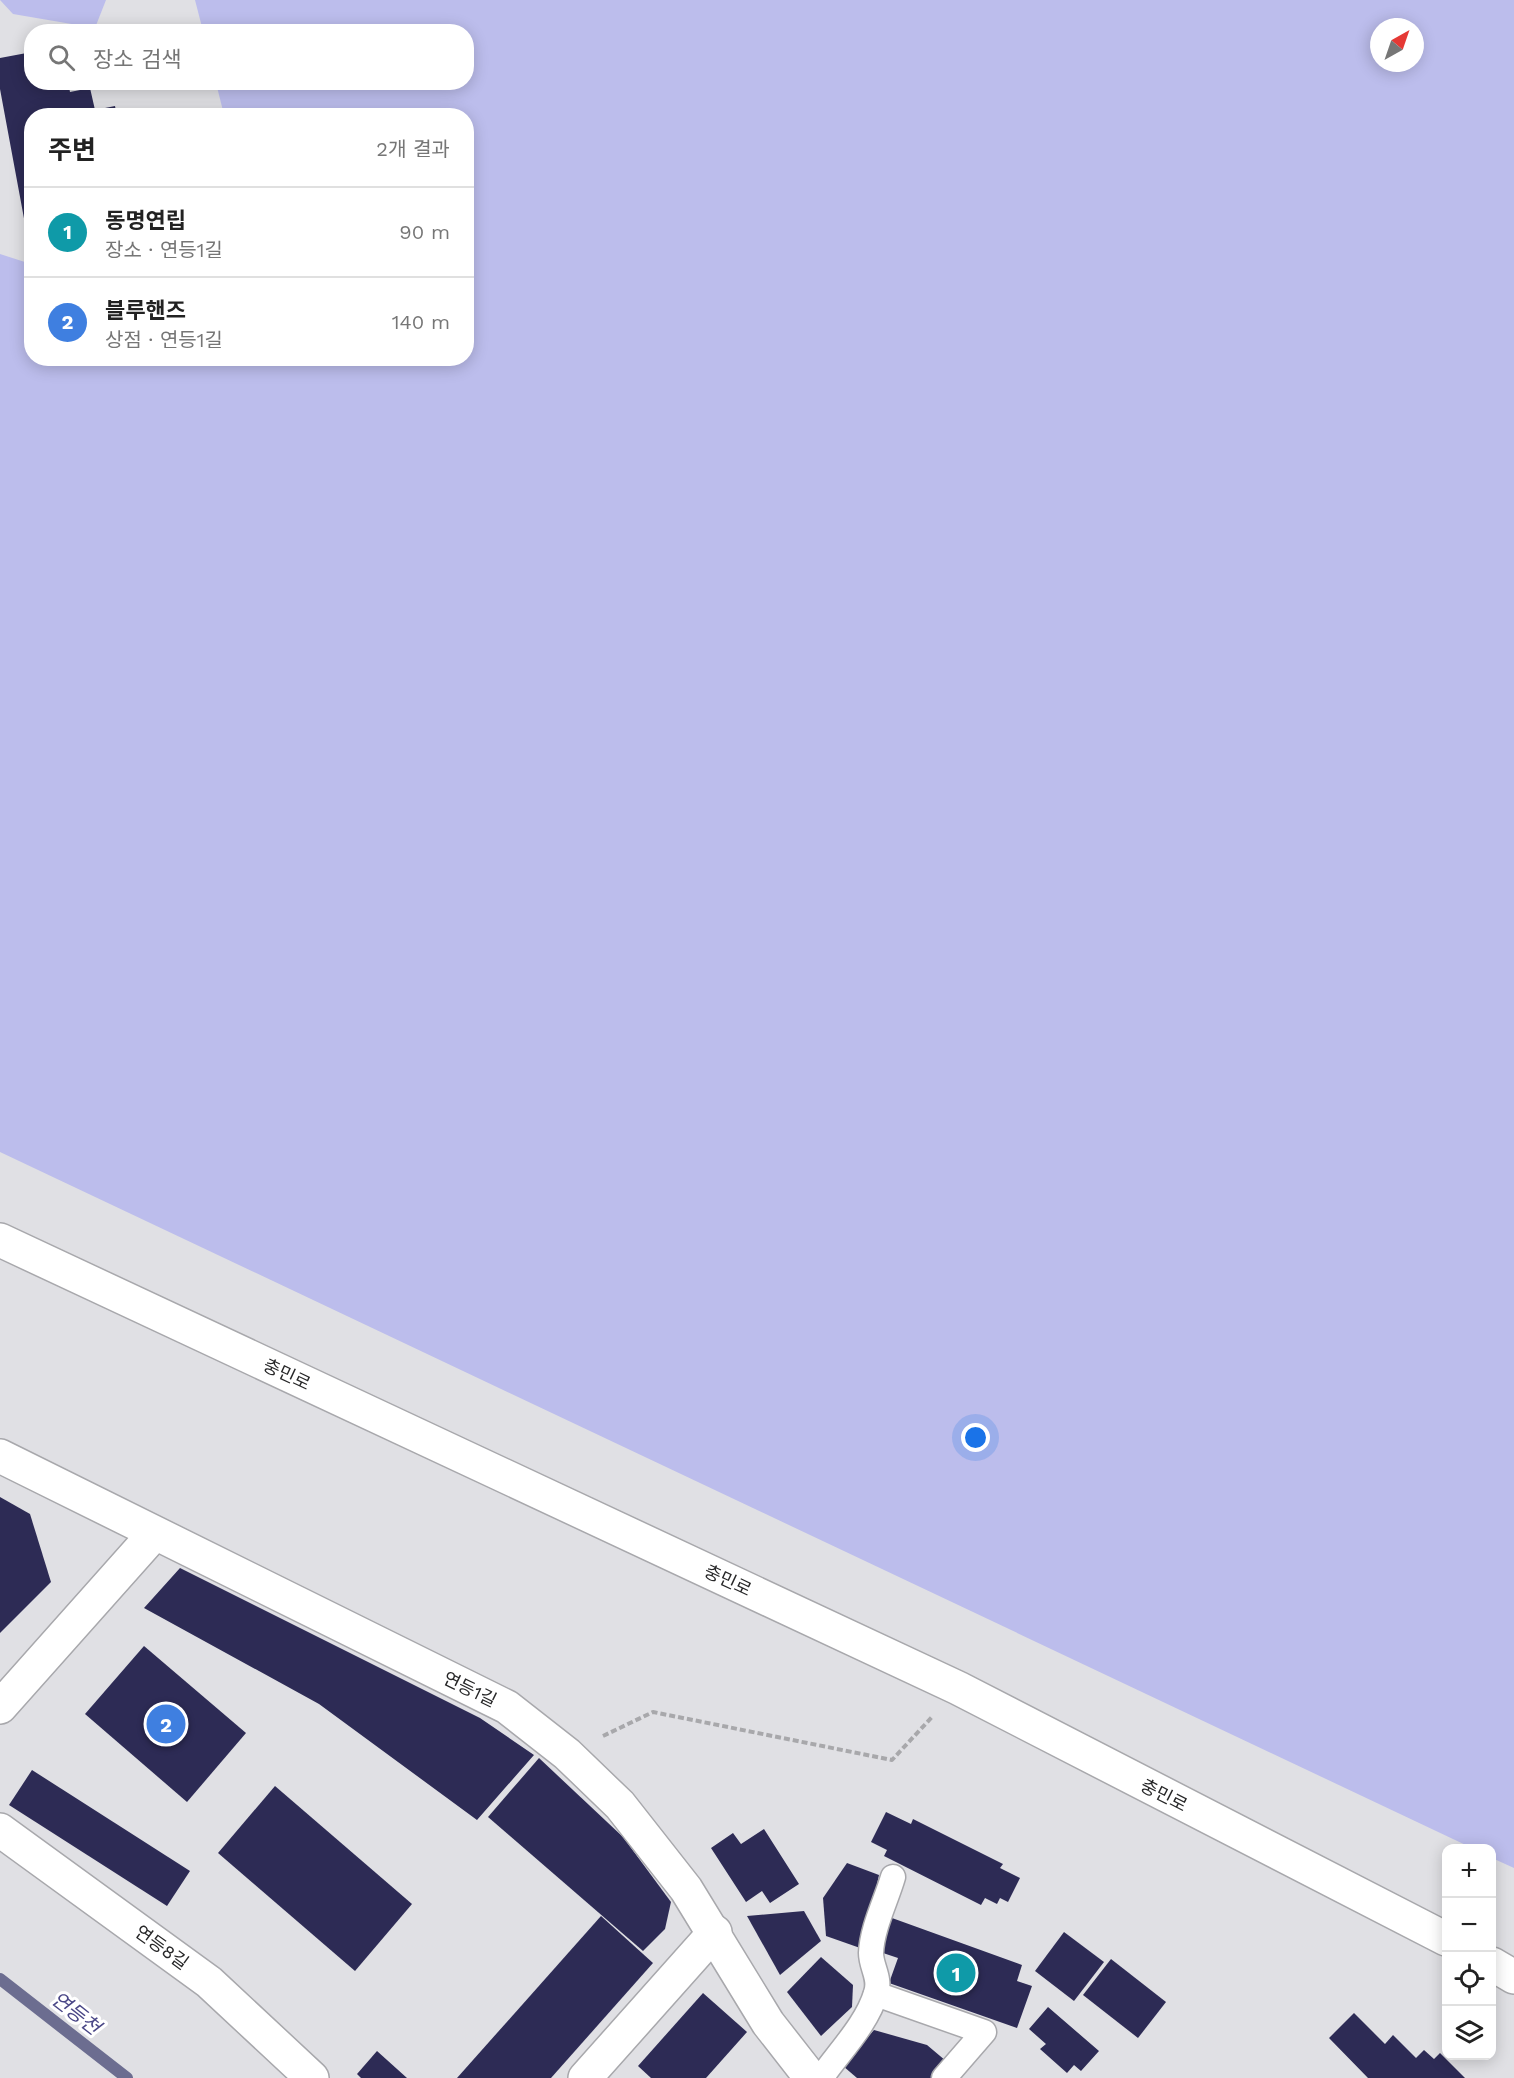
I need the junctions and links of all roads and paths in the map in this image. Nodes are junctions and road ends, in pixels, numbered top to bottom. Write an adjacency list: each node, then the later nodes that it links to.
1 (0, 1240): 4 (street, 충민로)
2 (0, 1456): 3 (street, 연등1길)
3 (154, 1534): 5 (street); 6 (street, 연등1길)
4 (958, 1688): 6 (path); 10 (street, 충민로)
5 (0, 1707)
6 (567, 1754): 9 (street, 연등1길)
7 (0, 1830): 14 (street, 연등8길)
8 (893, 1877): 13 (lane)
9 (715, 1932): 15 (street); 16 (street, 연등1길)
10 (1442, 1937)
11 (1496, 1967): 12 (street)
12 (1514, 1977)
13 (876, 1994): 17 (lane); 18 (lane)
14 (312, 2078)
15 (585, 2078)
16 (811, 2078)
17 (821, 2078)
18 (944, 2078)

